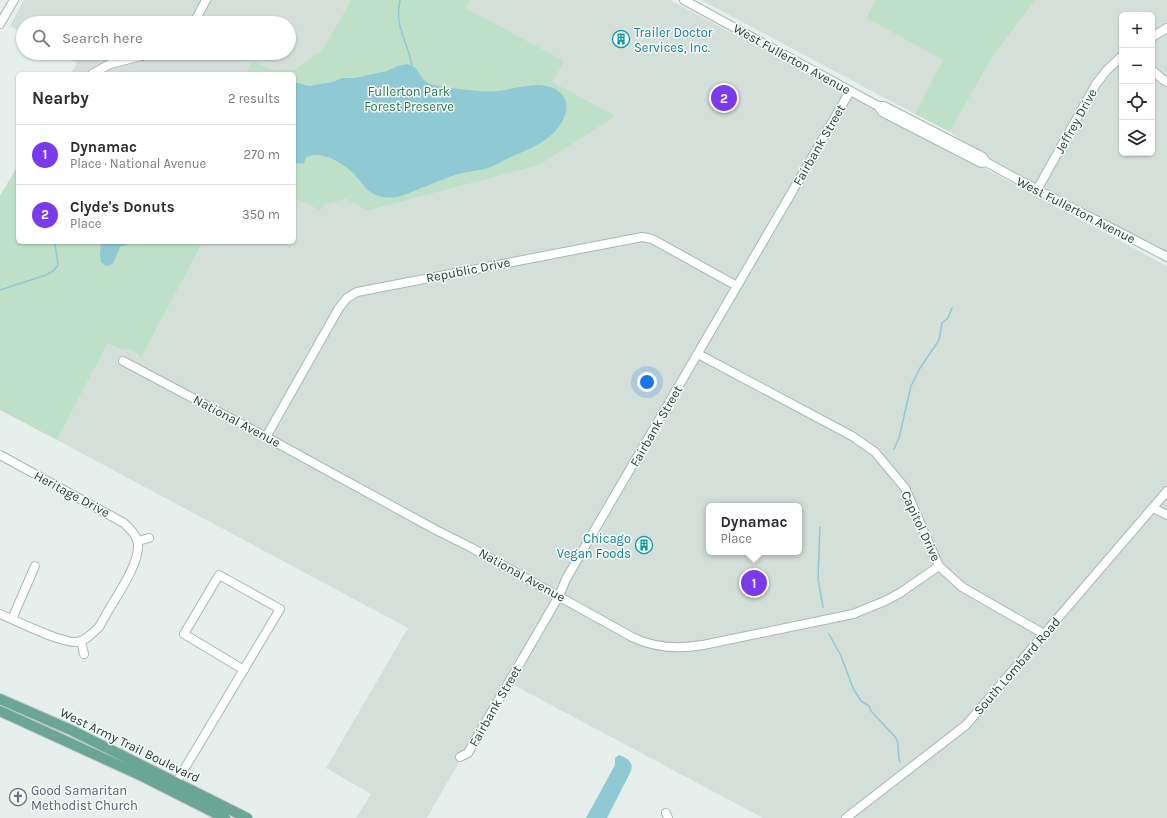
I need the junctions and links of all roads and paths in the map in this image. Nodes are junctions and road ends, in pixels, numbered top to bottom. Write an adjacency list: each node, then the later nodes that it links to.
1 (14, 0): 5 (street)
2 (206, 0): 4 (street)
3 (684, 0): 13 (street, West Fullerton Avenue)
4 (198, 16)
5 (0, 23)
6 (1167, 28): 7 (street)
7 (1155, 35)
8 (1119, 59): 14 (street, Jeffrey Drive)
9 (126, 60): 10 (street)
10 (96, 72)
11 (1155, 73): 12 (street)
12 (1167, 82)
13 (850, 91): 14 (street, West Fullerton Avenue); 16 (street, Fairbank Street)
14 (1037, 190): 15 (street, West Fullerton Avenue)
15 (1167, 257)
16 (737, 286): 17 (street, Fairbank Street); 19 (street, Republic Drive)
17 (698, 354): 27 (street, Capitol Drive); 28 (street, Fairbank Street)
18 (123, 361): 19 (street, National Avenue)
19 (266, 436): 28 (street, National Avenue)
20 (0, 455): 25 (street, Heritage Drive)
21 (1167, 491): 22 (street, South Lombard Road)
22 (1153, 508): 23 (street); 31 (street, South Lombard Road)
23 (1167, 516)
24 (149, 538): 25 (street)
25 (138, 541): 32 (street)
26 (34, 566): 30 (street)
27 (940, 566): 28 (street, National Avenue); 31 (street, Capitol Drive)
28 (559, 596): 39 (street, Fairbank Street)
29 (0, 614): 30 (street)
30 (12, 619): 32 (street)
31 (1044, 634): 43 (street, South Lombard Road)
32 (81, 641): 33 (street)
33 (84, 654)
34 (244, 670): 34 (street); 40 (street)
35 (0, 699): 37 (main road, West Army Trail Boulevard)
36 (0, 711): 38 (main road, West Army Trail Boulevard)
37 (71, 730): 38 (main road); 40 (main road, West Army Trail Boulevard)
38 (65, 741): 40 (main road, West Army Trail Boulevard)
39 (460, 757)
40 (173, 786): 41 (main road, West Army Trail Boulevard); 42 (main road, West Army Trail Boulevard)
41 (224, 818)
42 (245, 818)
43 (846, 818)

